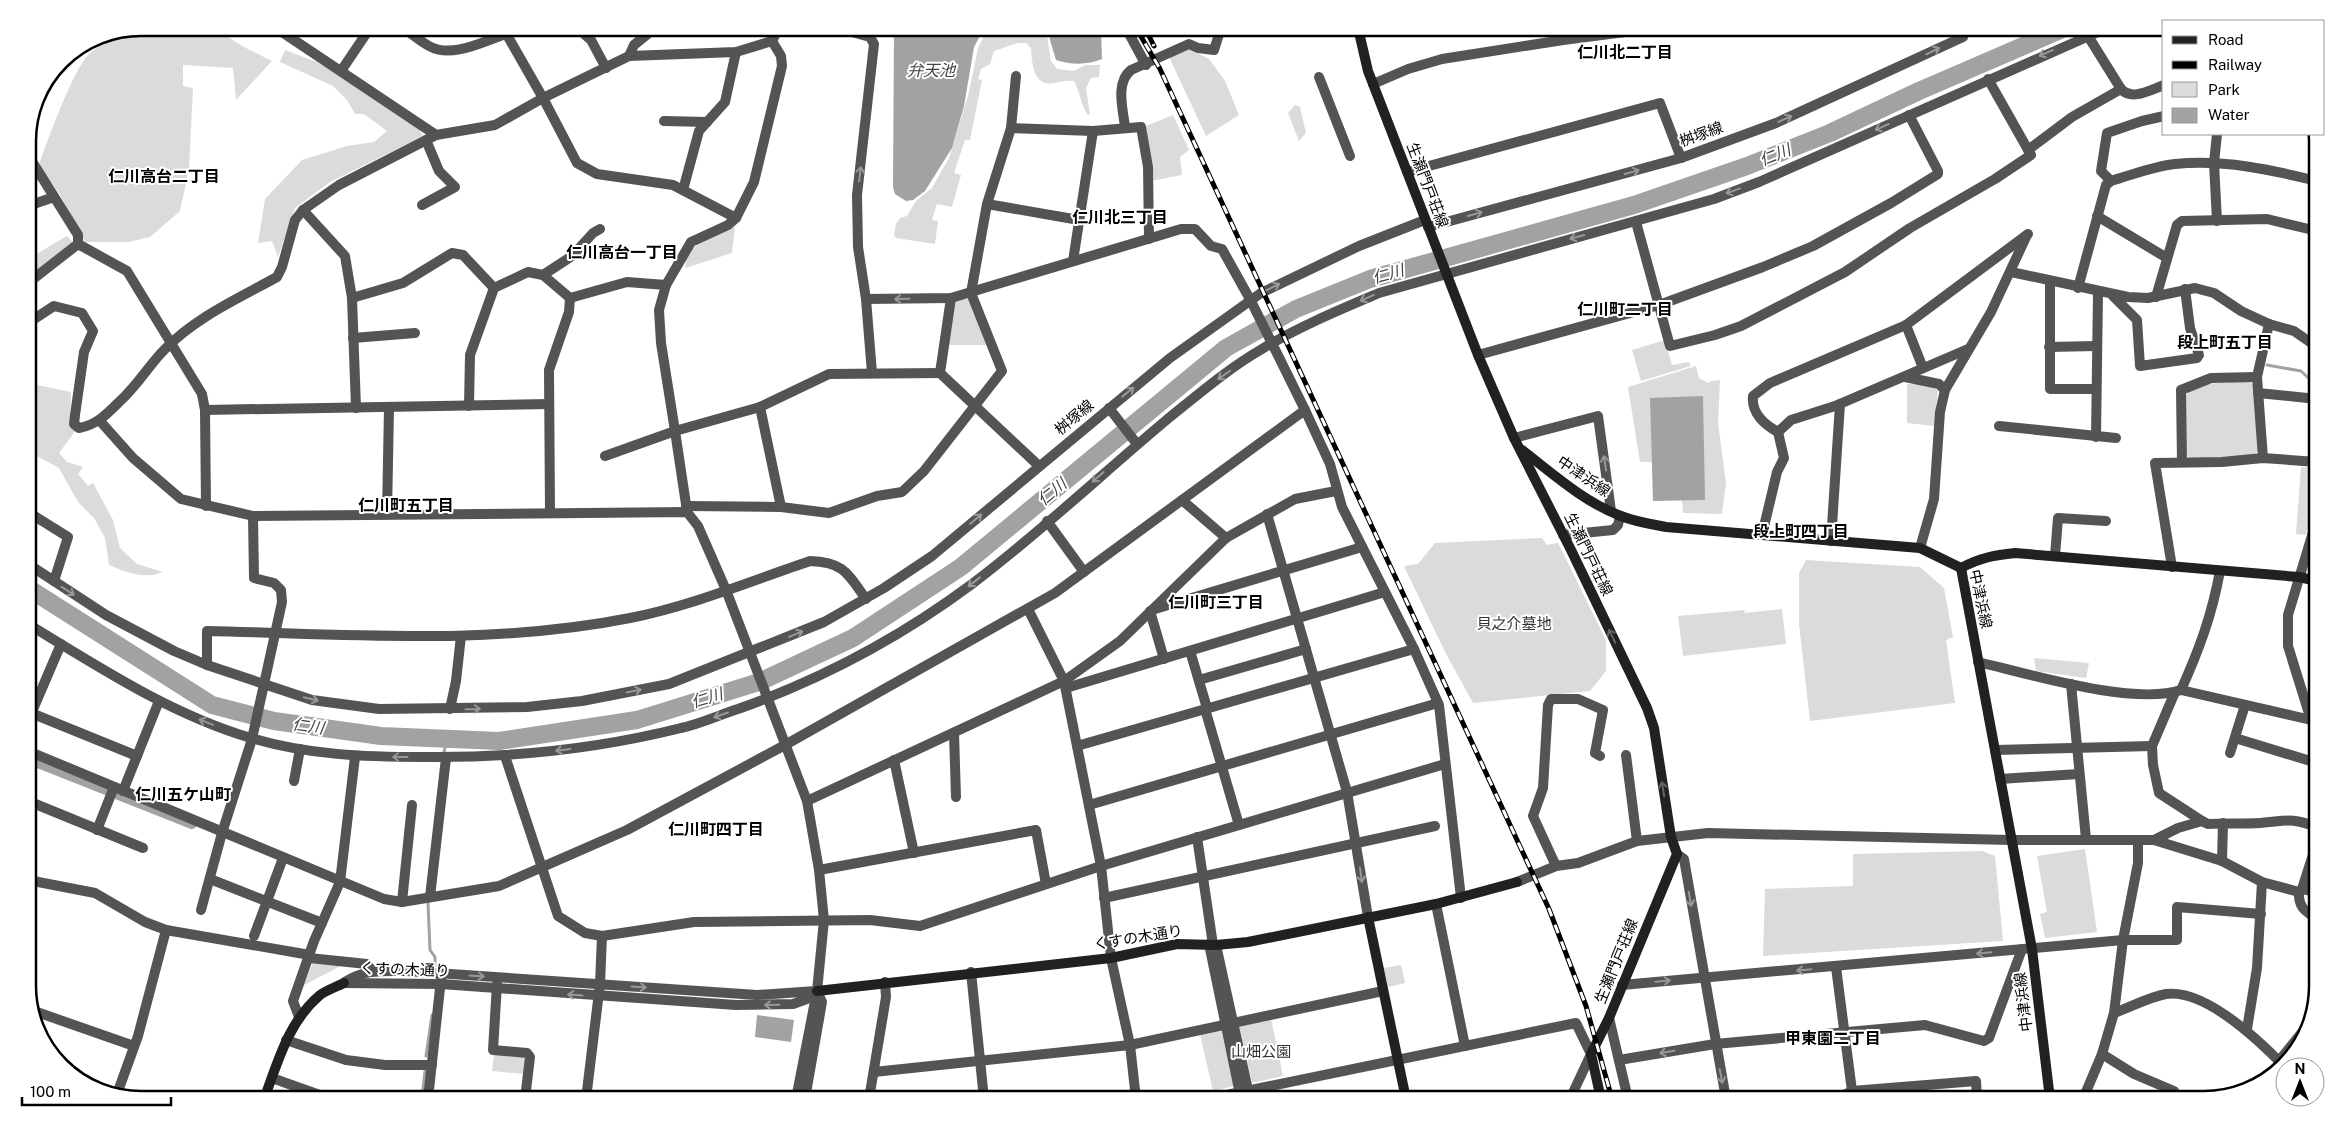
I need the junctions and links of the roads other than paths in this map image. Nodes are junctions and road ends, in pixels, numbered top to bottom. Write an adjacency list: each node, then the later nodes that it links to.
1 (290, 36): 21 (street)
2 (365, 36): 21 (street)
3 (414, 36): 4 (street)
4 (492, 36)
5 (508, 36): 28 (street)
6 (587, 36): 20 (street)
7 (645, 36): 18 (street)
8 (775, 36): 16 (street)
9 (866, 36): 81 (street, one-way to 9)
10 (1130, 36): 19 (street)
11 (1218, 36): 19 (street)
12 (1359, 36): 25 (street, 生瀬門戸荘線)
13 (1594, 36): 25 (street)
14 (1963, 36): 41 (street, 桝塚線, one-way to 14)
15 (2088, 36): 24 (street, one-way to 24); 27 (street)
16 (772, 41): 17 (street); 54 (street)
17 (736, 52): 18 (street); 32 (street)
18 (629, 56): 20 (street)
19 (1146, 64): 34 (street)
20 (606, 68): 28 (street)
21 (341, 71): 36 (street)
22 (1016, 76): 33 (street)
23 (1320, 77): 40 (street)
24 (1988, 79): 29 (street); 39 (street)
25 (1373, 84): 44 (street, 生瀬門戸荘線)
26 (2162, 87): 27 (street)
27 (2121, 89): 39 (street)
28 (543, 98): 36 (street); 47 (street)
29 (1909, 115): 57 (street, one-way to 57); 83 (street)
30 (2162, 116): 46 (street)
31 (664, 121): 32 (street)
32 (708, 122): 47 (street)
33 (1011, 128): 35 (street); 50 (street)
34 (1125, 128): 35 (street); 61 (street)
35 (1093, 131): 55 (street)
36 (436, 134): 38 (street)
37 (2217, 135): 42 (street)
38 (426, 140): 51 (street); 52 (street)
39 (2028, 150): 83 (street)
40 (1350, 156)
41 (1681, 158): 44 (street); 58 (street, 桝塚線, one-way to 41)
42 (2214, 163): 45 (street); 46 (street); 56 (street)
43 (36, 168): 48 (street)
44 (1407, 172): 58 (street, 生瀬門戸荘線)
45 (2309, 179)
46 (2111, 181): 53 (street)
47 (682, 190): 54 (street)
48 (54, 197): 49 (street); 62 (street)
49 (36, 203)
50 (987, 204): 55 (street); 75 (street)
51 (422, 205)
52 (303, 210): 78 (street); 91 (street)
53 (2097, 216): 63 (street); 72 (street)
54 (736, 218): 70 (street)
55 (1080, 220): 64 (street)
56 (2217, 220): 60 (street); 63 (street)
57 (1636, 222): 65 (street, one-way to 65); 83 (street)
58 (1428, 226): 65 (street, 生瀬門戸荘線); 82 (street, 桝塚線, one-way to 58)
59 (600, 229): 67 (street)
60 (2309, 229)
61 (1150, 239): 64 (street); 82 (street)
62 (78, 244): 68 (street); 91 (street)
63 (2167, 258): 77 (street)
64 (1073, 261): 75 (street)
65 (1445, 270): 90 (street, one-way to 90); 95 (street, 生瀬門戸荘線)
66 (2011, 272): 69 (street); 86 (street); 94 (street)
67 (543, 275): 71 (street); 79 (street)
68 (36, 277)
69 (2050, 281): 72 (street); 93 (street)
70 (666, 286): 79 (street); 117 (street)
71 (494, 288): 78 (street); 107 (street)
72 (2078, 288): 74 (street)
73 (2185, 289): 76 (street); 77 (street); 85 (street)
74 (2098, 292): 76 (street); 92 (street)
75 (970, 293): 80 (street); 108 (street)
76 (2114, 296): 77 (street)
77 (2156, 296)
78 (352, 298): 88 (street)
79 (570, 298): 105 (street)
80 (951, 298): 81 (street, one-way to 81); 98 (street)
81 (866, 300): 97 (street)
82 (1252, 302): 90 (street); 112 (street, 桝塚線, one-way to 82)
83 (1659, 305): 95 (street)
84 (36, 317): 115 (street)
85 (2270, 324): 89 (street); 100 (street)
86 (1906, 326): 96 (street); 118 (street)
87 (415, 334): 88 (street)
88 (354, 338): 110 (street)
89 (2309, 341)
90 (1272, 342): 114 (street); 122 (street, one-way to 122)
91 (172, 343): 113 (street); 115 (street)
92 (2096, 346): 93 (street); 101 (street)
93 (2049, 347): 101 (street)
94 (1968, 349): 96 (street); 102 (street)
95 (1478, 355): 121 (street, 生瀬門戸荘線)
96 (1923, 368): 99 (street)
97 (872, 373): 98 (street); 109 (street)
98 (940, 374): 108 (street)
99 (1905, 377): 102 (street); 106 (street)
100 (2257, 377): 103 (street); 126 (street)
101 (2096, 389): 119 (street)
102 (1945, 390): 149 (street)
103 (2258, 392): 104 (street); 124 (street)
104 (2309, 398)
105 (549, 404): 107 (street); 135 (street)
106 (1840, 404): 118 (street); 146 (street)
107 (469, 406): 111 (street)
108 (974, 406): 127 (street); 133 (street)
109 (760, 407): 117 (street); 133 (street)
110 (356, 408): 111 (street); 113 (street)
111 (390, 408): 136 (street)
112 (1108, 408): 122 (street); 127 (street, 桝塚線)
113 (205, 410): 132 (street)
114 (1305, 410): 130 (street); 131 (street)
115 (100, 421): 132 (street)
116 (2000, 426): 119 (street)
117 (675, 431): 123 (street); 134 (street)
118 (1778, 432): 144 (street)
119 (2096, 437): 120 (street)
120 (2116, 438)
121 (1516, 443): 128 (street, 中津浜線); 129 (street, 生瀬門戸荘線); 138 (street, one-way to 121)
122 (1137, 444): 141 (street, one-way to 141)
123 (605, 456)
124 (2264, 458): 125 (street); 126 (street)
125 (2309, 461)
126 (2182, 462): 151 (street)
127 (1039, 466): 162 (street, 桝塚線, one-way to 127)
128 (1546, 469): 129 (street); 138 (street, 中津浜線)
129 (1538, 485): 143 (street, 生瀬門戸荘線)
130 (1336, 491): 137 (street); 148 (street)
131 (1182, 500): 145 (street); 156 (street)
132 (206, 506): 139 (street)
133 (781, 507): 134 (street)
134 (687, 509): 135 (street); 160 (street)
135 (550, 512): 136 (street)
136 (387, 514): 139 (street)
137 (1267, 514): 145 (street); 154 (street)
138 (1616, 514): 143 (street); 144 (street, 中津浜線)
139 (252, 516): 167 (street)
140 (36, 517): 159 (street)
141 (1047, 521): 156 (street); 183 (street, one-way to 183)
142 (2106, 521): 150 (street)
143 (1563, 535): 233 (street, 生瀬門戸荘線, one-way to 143)
144 (1762, 535): 146 (street, 中津浜線)
145 (1226, 538): 164 (street)
146 (1831, 541): 149 (street, 中津浜線)
147 (2309, 543): 157 (street)
148 (1362, 547): 154 (street); 161 (street)
149 (1920, 548): 152 (street, 中津浜線)
150 (2054, 556): 151 (street); 152 (street)
151 (2172, 567): 155 (street)
152 (1961, 568): 175 (street, 中津浜線)
153 (36, 570): 159 (street, 桝塚線)
154 (1284, 570): 164 (street); 165 (street)
155 (2220, 571): 157 (street); 182 (street)
156 (1084, 572): 163 (street)
157 (2298, 577): 158 (street); 188 (street)
158 (2309, 579)
159 (54, 582): 176 (street, 桝塚線, one-way to 176)
160 (726, 590): 162 (street); 168 (street); 173 (street)
161 (1385, 592): 165 (street); 171 (street)
162 (866, 599): 173 (street, 桝塚線, one-way to 162)
163 (1028, 609): 181 (street); 197 (street)
164 (1151, 610): 174 (street); 181 (street)
165 (1297, 618): 170 (street); 172 (street)
166 (36, 629): 169 (street)
167 (276, 633): 168 (street); 176 (street); 180 (street)
168 (460, 636): 189 (street)
169 (61, 644): 184 (street); 185 (street)
170 (1306, 649): 177 (street); 178 (street)
171 (1414, 649): 177 (street); 186 (street)
172 (1190, 651): 174 (street); 178 (street)
173 (751, 653): 183 (street); 189 (street, 桝塚線, one-way to 173)
174 (1164, 659): 181 (street)
175 (1978, 662): 179 (street); 202 (street, 中津浜線)
176 (207, 665): 180 (street, 桝塚線)
177 (1313, 678): 190 (street); 194 (street)
178 (1199, 680): 190 (street)
179 (2071, 684): 182 (street); 200 (street)
180 (264, 685): 189 (street, 桝塚線, one-way to 189); 196 (street)
181 (1065, 685): 193 (street); 198 (street)
182 (2178, 691): 187 (street); 199 (street)
183 (767, 698): 197 (street); 207 (street, one-way to 207)
184 (36, 701)
185 (159, 702): 196 (street, one-way to 185); 206 (street)
186 (1438, 703): 194 (street); 213 (street)
187 (2245, 705): 192 (street); 195 (street)
188 (2309, 707)
189 (450, 709)
190 (1206, 709): 198 (street); 214 (street)
191 (36, 720): 206 (street)
192 (2309, 721)
193 (954, 732): 211 (street); 220 (street)
194 (1330, 736): 214 (street); 219 (street)
195 (2235, 738): 203 (street); 212 (street)
196 (252, 739): 201 (street); 231 (street)
197 (785, 745): 221 (street); 247 (street)
198 (1077, 746): 224 (street)
199 (2152, 746): 200 (street); 225 (street)
200 (2077, 747): 202 (street); 215 (street)
201 (300, 749): 209 (street); 217 (street)
202 (1995, 750): 216 (street, 中津浜線)
203 (2230, 753)
204 (36, 754): 218 (street)
205 (1626, 755): 237 (street)
206 (137, 756): 218 (street)
207 (505, 756): 210 (street); 247 (street)
208 (1600, 756): 248 (street)
209 (355, 757): 210 (street, one-way to 209); 253 (street)
210 (446, 758): 258 (street)
211 (894, 760): 221 (street); 241 (street)
212 (2309, 760)
213 (1445, 764): 219 (street); 260 (street)
214 (1222, 767): 224 (street); 228 (street)
215 (2079, 774): 216 (street); 234 (street)
216 (2000, 779): 235 (street, 中津浜線)
217 (294, 781)
218 (118, 789): 230 (street); 231 (street)
219 (1347, 792): 228 (street); 239 (street)
220 (956, 797)
221 (807, 801): 249 (street)
222 (36, 805): 230 (street)
223 (412, 805): 262 (street)
224 (1089, 805): 245 (street)
225 (2202, 821): 226 (street); 236 (street)
226 (2223, 823): 227 (street); 244 (street)
227 (2309, 824)
228 (1239, 825): 232 (street)
229 (1435, 826): 239 (street)
230 (97, 830): 240 (street)
231 (222, 832): 243 (street); 251 (street)
232 (1197, 837): 245 (street); 250 (street)
233 (1671, 837): 235 (street); 237 (street); 242 (street, 生瀬門戸荘線)
234 (2086, 839): 235 (street); 238 (street)
235 (2011, 840): 275 (street, 中津浜線)
236 (2154, 840): 238 (street); 244 (street)
237 (1637, 841): 248 (street)
238 (2138, 841): 273 (street)
239 (1357, 843): 250 (street); 267 (street, one-way to 267)
240 (143, 848)
241 (914, 853): 249 (street); 255 (street)
242 (1677, 854): 283 (street, one-way to 283); 288 (street, 生瀬門戸荘線)
243 (283, 858): 253 (street); 261 (street)
244 (2222, 861): 254 (street)
245 (1101, 866): 255 (street); 259 (street)
246 (2309, 866): 256 (street)
247 (542, 867): 258 (street); 272 (street)
248 (1553, 867): 260 (street, くすの木通り)
249 (819, 870): 268 (street)
250 (1203, 876): 259 (street); 274 (street)
251 (210, 878): 261 (street); 264 (street)
252 (36, 882): 270 (street)
253 (340, 882): 262 (street); 269 (street)
254 (2262, 882): 256 (street); 266 (street)
255 (1046, 884): 268 (street)
256 (2300, 890): 257 (street); 265 (street)
257 (2309, 891)
258 (430, 898): 262 (street)
259 (1104, 898): 277 (street)
260 (1461, 898): 263 (street, くすの木通り)
261 (267, 902): 269 (street); 271 (street)
262 (402, 902)
263 (1436, 904): 267 (street, くすの木通り); 304 (street)
264 (201, 910)
265 (2309, 913)
266 (2261, 914): 273 (street); 298 (street)
267 (1368, 917): 274 (street, くすの木通り); 291 (street)
268 (824, 920): 272 (street); 290 (street)
269 (322, 923): 276 (street)
270 (166, 930): 276 (street); 302 (street)
271 (254, 936)
272 (602, 936): 287 (street)
273 (2124, 940): 275 (street); 293 (street)
274 (1213, 945): 277 (street, くすの木通り); 297 (street)
275 (2027, 949): 278 (street, one-way to 278); 299 (street); 336 (street, 中津浜線)
276 (310, 956): 279 (street); 295 (street)
277 (1111, 958): 280 (street, くすの木通り); 303 (street)
278 (1836, 967): 283 (street, one-way to 283); 299 (street)
279 (372, 972): 281 (street, くすの木通り); 285 (street, くすの木通り)
280 (971, 972): 284 (street, くすの木通り); 310 (street)
281 (442, 973): 282 (street, くすの木通り, one-way to 282); 286 (street)
282 (497, 978): 287 (street, くすの木通り); 289 (street)
283 (1704, 978): 288 (street, one-way to 283); 301 (street)
284 (885, 982): 290 (street, くすの木通り); 312 (street)
285 (344, 983): 286 (street, くすの木通り); 295 (street)
286 (441, 984): 289 (street, くすの木通り); 311 (street)
287 (600, 984): 290 (street, くすの木通り, one-way to 290); 292 (street)
288 (1622, 985): 296 (street, 生瀬門戸荘線)
289 (496, 990): 292 (street, くすの木通り, one-way to 289); 319 (street)
290 (817, 991): 292 (street, くすの木通り, one-way to 292); 321 (street); 322 (street)
291 (1383, 991): 297 (street); 307 (street)
292 (599, 996): 320 (street)
293 (2114, 1012): 298 (street); 306 (street)
294 (40, 1013): 302 (street)
295 (299, 1016): 300 (street)
296 (1609, 1018): 305 (street, 生瀬門戸荘線); 308 (street)
297 (1229, 1023): 303 (street); 326 (street)
298 (2247, 1029): 309 (street)
299 (1844, 1032): 301 (street); 333 (street)
300 (286, 1040): 311 (street); 313 (street)
301 (1715, 1044): 308 (street, one-way to 308); 332 (street, one-way to 332)
302 (134, 1046): 314 (street)
303 (1130, 1046): 310 (street); 325 (street)
304 (1465, 1046): 305 (street); 307 (street)
305 (1591, 1054): 329 (street); 330 (street)
306 (2102, 1054): 337 (street); 338 (street)
307 (1397, 1059): 327 (street); 328 (street)
308 (1619, 1060): 331 (street)
309 (2275, 1061)
310 (982, 1062): 312 (street); 324 (street)
311 (432, 1065): 318 (street)
312 (874, 1072): 323 (street)
313 (272, 1078): 316 (street); 317 (street)
314 (119, 1088)
315 (1881, 1089): 334 (street); 335 (street)
316 (267, 1091)
317 (307, 1091)
318 (429, 1091)
319 (526, 1091)
320 (587, 1091)
321 (798, 1091)
322 (807, 1091)
323 (871, 1091)
324 (984, 1091)
325 (1135, 1091)
326 (1244, 1091)
327 (1266, 1091)
328 (1404, 1091)
329 (1574, 1091)
330 (1599, 1091)
331 (1626, 1091)
332 (1724, 1091)
333 (1849, 1091)
334 (1870, 1091)
335 (1976, 1091)
336 (2049, 1091)
337 (2087, 1091)
338 (2172, 1091)

